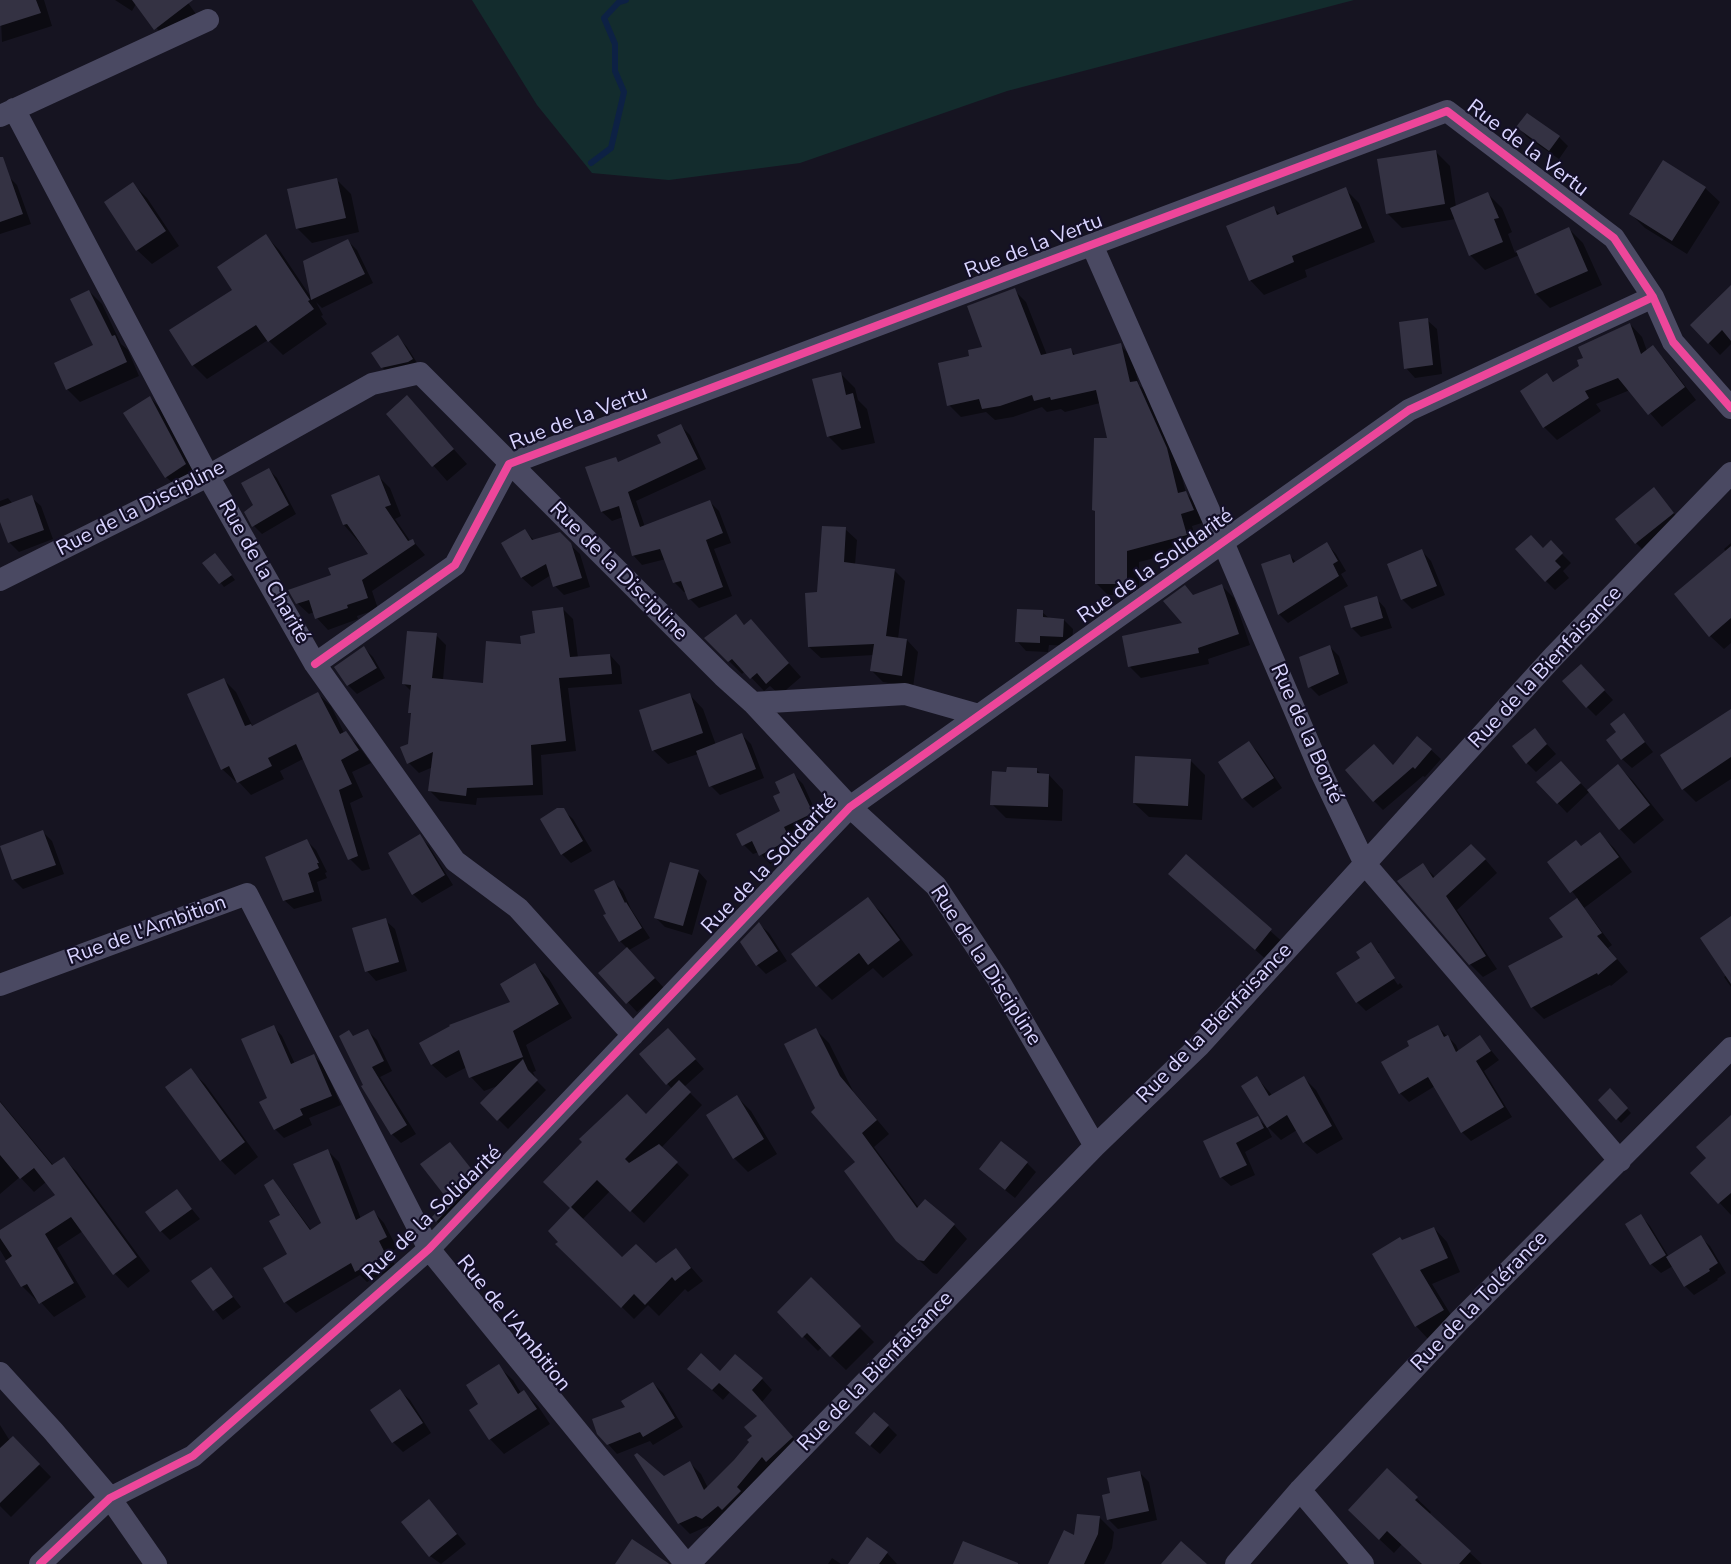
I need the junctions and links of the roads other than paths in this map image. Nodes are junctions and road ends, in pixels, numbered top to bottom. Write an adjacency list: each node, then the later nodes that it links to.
1 (208, 20): 2 (street)
2 (7, 112): 8 (street, Rue de la Charité)
3 (1092, 244): 4 (street, Rue de la Vertu); 6 (street, Rue de la Vertu); 9 (street, Rue de la Bonté)
4 (1653, 297): 5 (street, Rue de la Vertu); 9 (street, Rue de la Solidarité)
5 (1731, 408)
6 (509, 464): 8 (street, Rue de la Discipline); 11 (street, Rue de la Vertu); 12 (street, Rue de la Discipline)
7 (1731, 473): 15 (street, Rue de la Bienfaisance)
8 (208, 476): 10 (street, Rue de la Discipline); 11 (street, Rue de la Charité)
9 (1223, 542): 13 (street, Rue de la Solidarité); 15 (street, Rue de la Bonté)
10 (0, 580)
11 (315, 664): 17 (street, Rue de la Charité)
12 (753, 703): 13 (street); 14 (street, Rue de la Discipline)
13 (979, 715): 14 (street, Rue de la Solidarité)
14 (850, 807): 17 (street, Rue de la Solidarité); 19 (street, Rue de la Discipline)
15 (1365, 864): 19 (street, Rue de la Bienfaisance); 20 (street, Rue de la Bonté)
16 (0, 985): 21 (street, Rue de l'Ambition)
17 (633, 1035): 21 (street, Rue de la Solidarité)
18 (1731, 1048): 20 (street, Rue de la Tolérance)
19 (1095, 1146): 27 (street, Rue de la Bienfaisance)
20 (1620, 1161): 23 (street, Rue de la Tolérance)
21 (429, 1249): 24 (street, Rue de la Solidarité); 27 (street, Rue de l'Ambition)
22 (0, 1373): 24 (street)
23 (1300, 1490): 28 (street, Rue de la Tolérance); 29 (street)
24 (110, 1498): 25 (street, Rue de la Solidarité); 26 (street)
25 (40, 1564)
26 (156, 1564)
27 (687, 1564)
28 (1236, 1564)
29 (1363, 1564)

